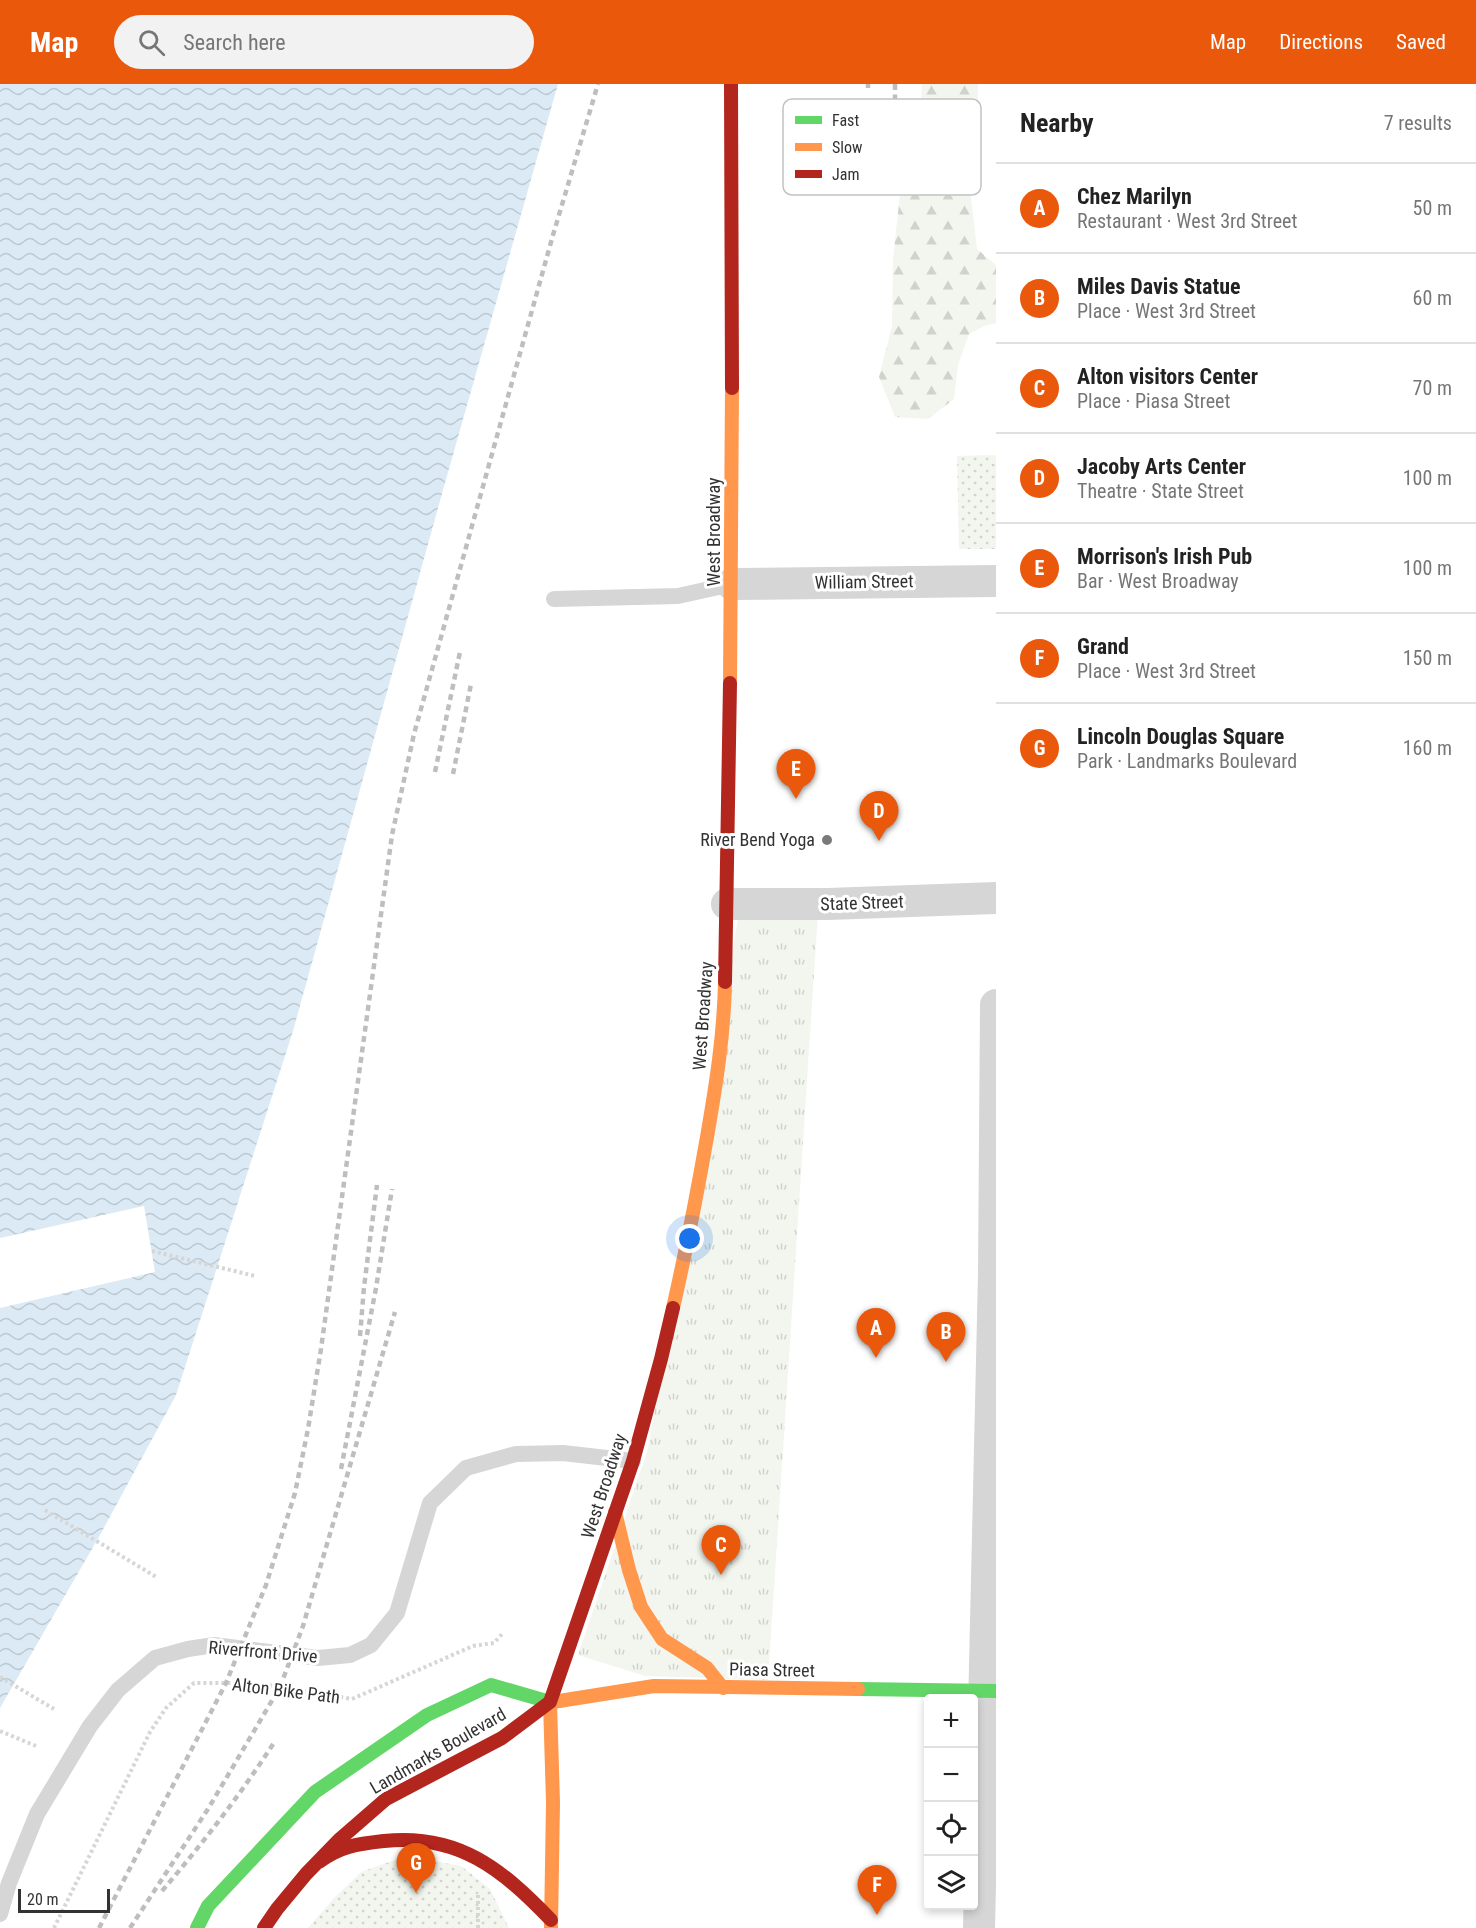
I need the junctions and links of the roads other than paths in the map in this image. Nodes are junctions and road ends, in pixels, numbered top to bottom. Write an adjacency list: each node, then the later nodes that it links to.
1 (731, 84): 3 (main road, West Broadway)
2 (996, 580): 3 (street, William Street)
3 (732, 584): 4 (lane); 6 (main road, West Broadway)
4 (554, 599)
5 (996, 898): 6 (street, State Street)
6 (727, 904): 9 (main road, West Broadway)
7 (996, 1005): 8 (street)
8 (995, 1273): 12 (street)
9 (633, 1461): 10 (main road, West Broadway); 16 (lane, Riverfront Drive)
10 (615, 1512): 11 (main road); 13 (main road, West Broadway)
11 (723, 1688): 12 (main road, Piasa Street); 13 (main road, Piasa Street)
12 (991, 1690): 15 (street)
13 (550, 1701): 14 (main road, Landmarks Boulevard); 18 (main road, West Broadway); 19 (main road, Landmarks Boulevard)
14 (315, 1865): 18 (main road); 20 (main road, Landmarks Boulevard)
15 (988, 1882): 21 (street)
16 (5, 1886): 17 (lane, Riverfront Drive)
17 (0, 1914)
18 (551, 1924)
19 (197, 1928)
20 (264, 1928)
21 (980, 1928)

